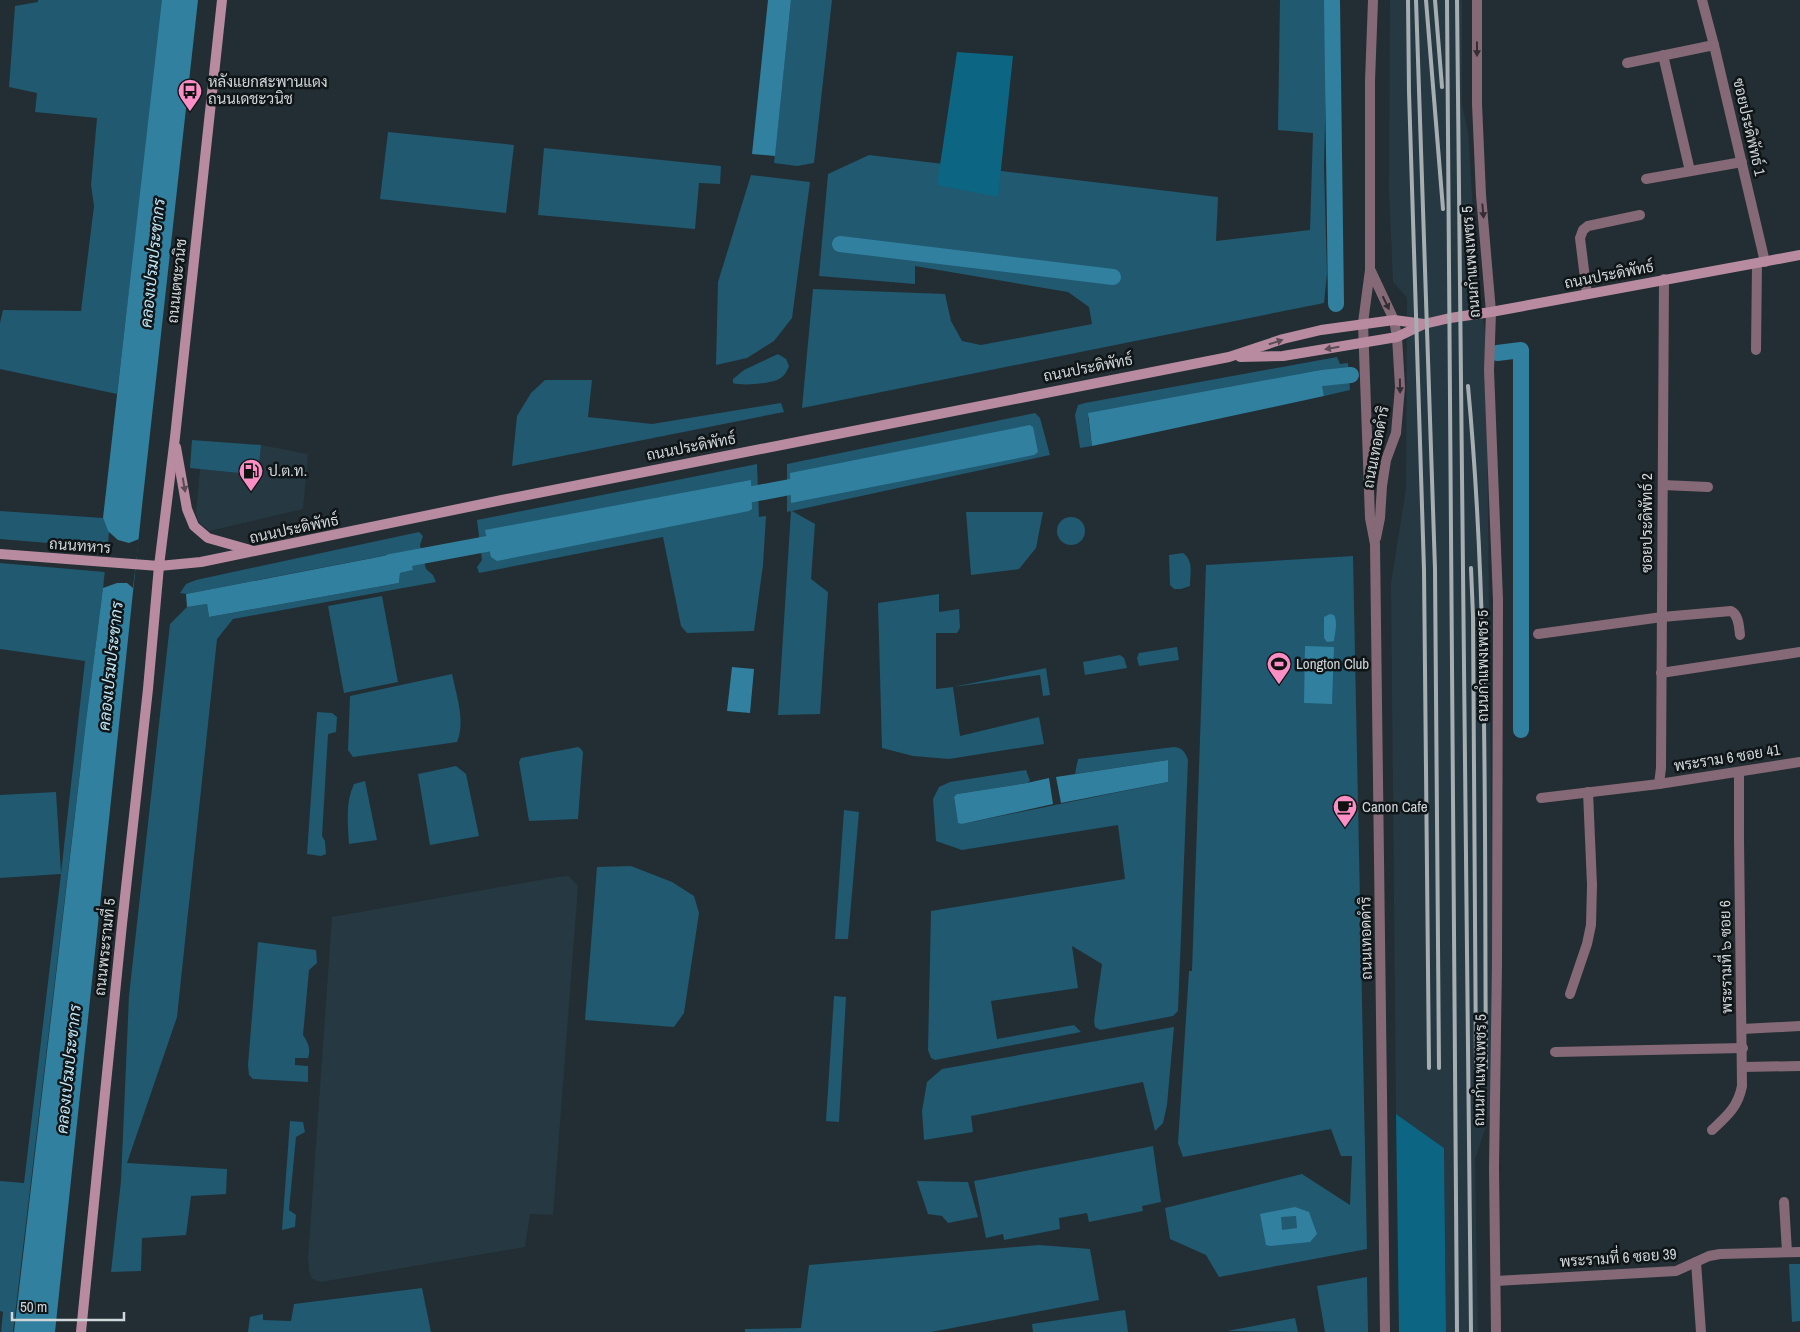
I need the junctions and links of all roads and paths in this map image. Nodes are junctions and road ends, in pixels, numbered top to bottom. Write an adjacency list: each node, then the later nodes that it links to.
1 (222, 0): 25 (main road, ถนนเตชะวนิช)
2 (1373, 0): 14 (street, ถนนเทอดดำริ)
3 (1477, 0): 17 (street, ถนนกำแพงเพชร 5, one-way to 17)
4 (1702, 0): 5 (street, ซอยประดิพัทธ์ 1)
5 (1714, 45): 6 (street); 8 (street, ซอยประดิพัทธ์ 1)
6 (1663, 55): 7 (street); 9 (street)
7 (1627, 63)
8 (1742, 162): 9 (street); 13 (street, ซอยประดิพัทธ์ 1)
9 (1690, 171): 10 (street)
10 (1646, 178)
11 (1640, 215): 16 (street)
12 (1800, 255): 13 (main road, ถนนประดิพัทธ์)
13 (1761, 263): 15 (main road, ถนนประดิพัทธ์); 23 (street, ซอยประดิพัทธ์ 1)
14 (1370, 270): 18 (street, ถนนเทอดดำริ, one-way to 18); 19 (street, ถนนเทอดดำริ)
15 (1664, 279): 16 (main road, ถนนประดิพัทธ์); 26 (street, ซอยประดิพัทธ์ 2)
16 (1587, 294): 17 (main road, ถนนประดิพัทธ์)
17 (1491, 312): 20 (main road, ถนนประดิพัทธ์); 55 (street, ถนนกำแพงเพชร 5)
18 (1394, 320): 19 (main road, ถนนประดิพัทธ์); 20 (main road, ถนนประดิพัทธ์); 21 (street, ถนนเทอดดำริ)
19 (1364, 323): 22 (street, ถนนเทอดดำริ); 24 (main road, ถนนประดิพัทธ์, one-way to 19)
20 (1424, 324): 21 (main road, ถนนประดิพัทธ์)
21 (1397, 338): 22 (main road, ถนนประดิพัทธ์); 28 (street, ถนนเทอดดำริ, one-way to 28)
22 (1365, 342): 24 (main road, ถนนประดิพัทธ์, one-way to 24); 28 (street, ถนนเทอดดำริ)
23 (1756, 350)
24 (1229, 357): 29 (main road, ถนนประดิพัทธ์)
25 (175, 437): 29 (main road, one-way to 29); 31 (main road, ถนนเตชะวนิช)
26 (1662, 485): 27 (street); 32 (street, ซอยประดิพัทธ์ 2)
27 (1708, 487)
28 (1375, 544): 57 (street, ถนนเทอดดำริ)
29 (258, 552): 31 (main road, ถนนประดิพัทธ์)
30 (0, 554): 31 (main road, ถนนทหาร)
31 (159, 566): 56 (main road, ถนนพระรามที่ 5)
32 (1662, 617): 33 (street); 34 (street); 36 (street, ซอยประดิพัทธ์ 2)
33 (1538, 634)
34 (1740, 635)
35 (1800, 652): 36 (street)
36 (1661, 673): 38 (street, ซอยประดิพัทธ์ 2)
37 (1800, 762): 39 (street, พระราม 6 ซอย 41)
38 (1661, 768): 40 (street, พระราม 6 ซอย 41)
39 (1739, 772): 40 (street, พระราม 6 ซอย 41); 45 (street, พระรามที่ ๖ ซอย 6)
40 (1659, 784): 41 (street, พระราม 6 ซอย 41)
41 (1588, 792): 42 (street, พระราม 6 ซอย 41); 43 (street)
42 (1541, 798)
43 (1570, 994)
44 (1800, 1026): 45 (street)
45 (1742, 1029): 46 (street, พระรามที่ ๖ ซอย 6)
46 (1743, 1048): 47 (street); 49 (street, พระรามที่ ๖ ซอย 6)
47 (1556, 1052)
48 (1800, 1066): 49 (street)
49 (1743, 1068): 50 (street, พระรามที่ ๖ ซอย 6)
50 (1712, 1130)
51 (1784, 1202): 52 (street)
52 (1787, 1252): 53 (street, พระรามที่ 6 ซอย 39); 54 (street, พระรามที่ 6 ซอย 39)
53 (1800, 1252)
54 (1696, 1262): 55 (street, พระรามที่ 6 ซอย 39); 59 (street)
55 (1496, 1281): 58 (street, ถนนกำแพงเพชร 5)
56 (81, 1332)
57 (1385, 1332)
58 (1496, 1332)
59 (1701, 1332)

